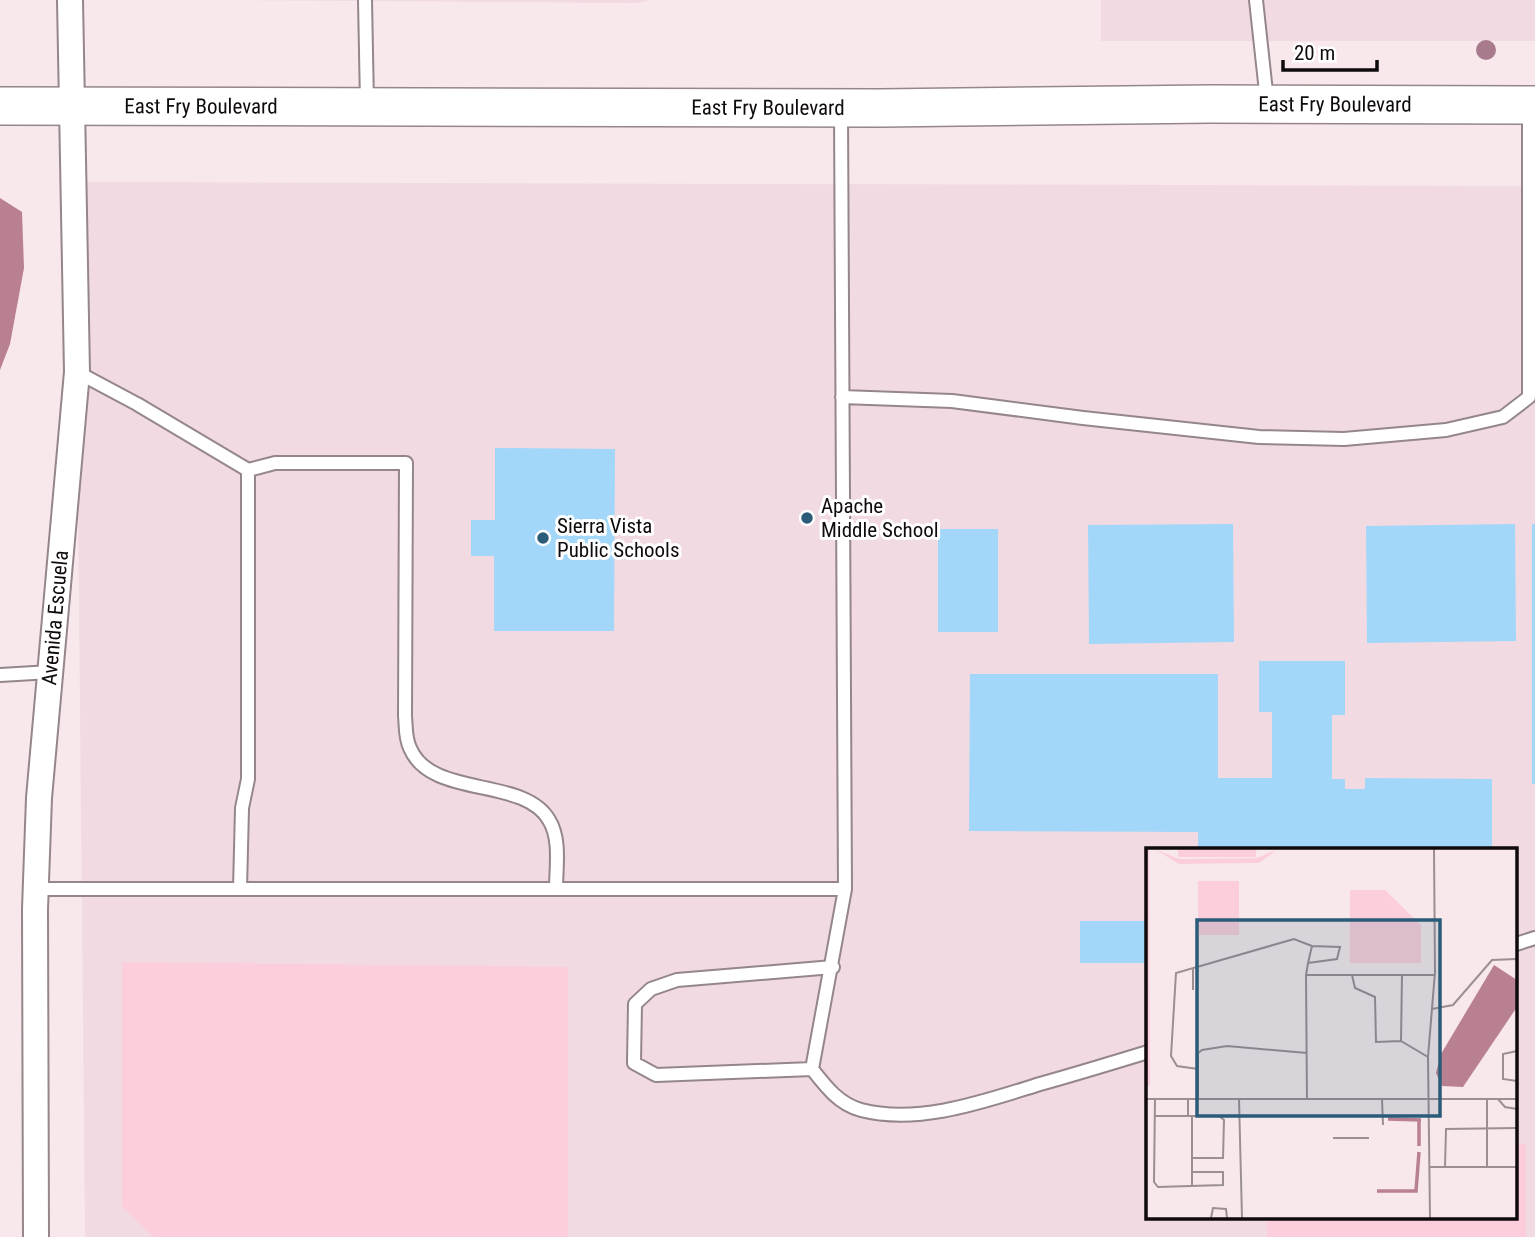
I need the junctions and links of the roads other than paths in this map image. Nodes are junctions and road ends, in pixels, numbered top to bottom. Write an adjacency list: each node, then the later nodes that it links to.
1 (70, 0): 7 (street, Avenida Escuela)
2 (365, 0): 8 (lane)
3 (1256, 0): 4 (lane)
4 (1267, 104): 5 (main road, East Fry Boulevard); 9 (main road, East Fry Boulevard)
5 (1532, 105): 10 (lane)
6 (0, 106): 7 (main road, East Fry Boulevard)
7 (71, 106): 8 (main road, East Fry Boulevard); 11 (street, Avenida Escuela)
8 (367, 107): 9 (main road, East Fry Boulevard)
9 (841, 108): 12 (lane)
10 (1532, 297): 12 (lane)
11 (77, 372): 13 (lane); 14 (street, Avenida Escuela)
12 (842, 397): 19 (lane)
13 (248, 470): 17 (lane); 18 (lane)
14 (51, 672): 15 (lane); 16 (street, Avenida Escuela)
15 (0, 675)
16 (36, 889): 17 (lane); 25 (street, Avenida Escuela)
17 (240, 889): 18 (lane)
18 (556, 889): 19 (lane)
19 (845, 889): 22 (lane)
20 (1535, 938): 21 (lane)
21 (1518, 943)
22 (833, 967): 24 (lane); 24 (lane)
23 (1146, 1053): 24 (lane)
24 (812, 1069)
25 (36, 1237)

